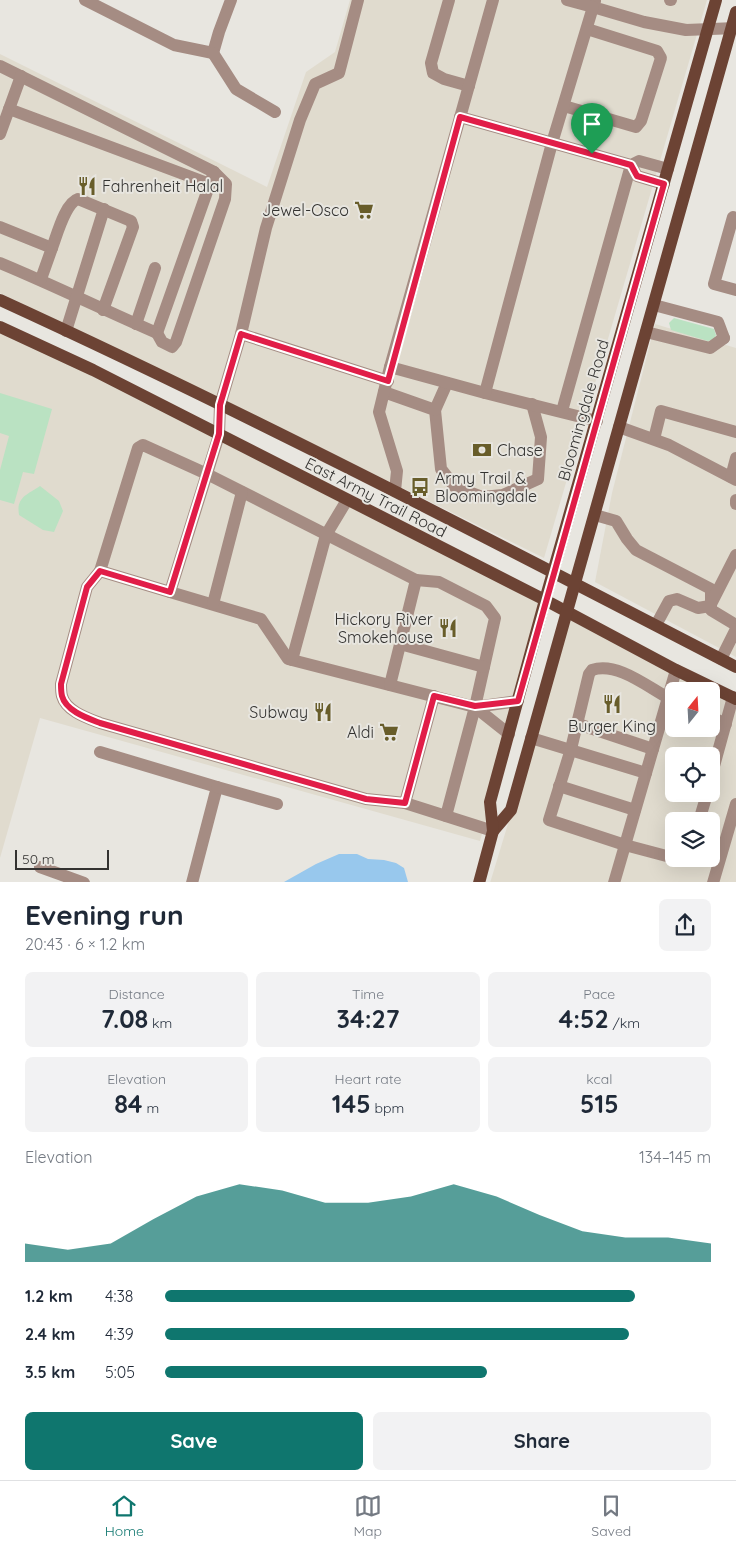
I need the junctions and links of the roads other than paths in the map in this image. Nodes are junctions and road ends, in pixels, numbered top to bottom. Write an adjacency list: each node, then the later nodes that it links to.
1 (85, 0): 13 (street)
2 (231, 0): 13 (street)
3 (358, 0): 44 (street)
4 (449, 0): 16 (street)
5 (493, 0): 16 (street)
6 (567, 0): 8 (street)
7 (716, 0): 12 (main road, Bloomingdale Road)
8 (594, 4): 11 (street); 12 (street)
9 (736, 12): 10 (main road, Bloomingdale Road)
10 (734, 28): 12 (street); 37 (main road, Bloomingdale Road)
11 (587, 29): 17 (street); 17 (street)
12 (708, 29): 24 (main road, Bloomingdale Road)
13 (213, 54): 19 (street)
14 (0, 66): 15 (street)
15 (21, 76): 18 (street); 25 (street)
16 (469, 86): 20 (street)
17 (564, 106): 22 (street)
18 (9, 108): 21 (street); 25 (street)
19 (275, 112)
20 (460, 117): 22 (street); 46 (street)
21 (0, 134)
22 (552, 143): 23 (street); 49 (street)
23 (631, 165): 24 (street); 26 (street); 53 (street)
24 (668, 169): 26 (main road, Bloomingdale Road)
25 (212, 178): 43 (street); 43 (street)
26 (664, 184): 54 (main road, Bloomingdale Road)
27 (104, 209): 30 (street); 35 (street); 38 (street)
28 (736, 218): 34 (street)
29 (0, 227): 30 (street)
30 (52, 248): 33 (street)
31 (0, 263): 33 (street)
32 (155, 268): 39 (street)
33 (41, 280): 35 (street)
34 (736, 290)
35 (76, 297): 38 (street); 41 (street)
36 (0, 300): 41 (main road, East Army Trail Road)
37 (654, 305): 42 (main road, Bloomingdale Road); 45 (street)
38 (103, 310): 39 (street)
39 (136, 324): 43 (street)
40 (0, 327): 57 (main road, East Army Trail Road)
41 (66, 330): 51 (main road, East Army Trail Road)
42 (646, 332): 45 (street); 55 (main road, Bloomingdale Road)
43 (157, 333)
44 (241, 334): 48 (street); 51 (street)
45 (730, 339)
46 (390, 367): 47 (street); 48 (street)
47 (447, 383): 49 (street); 52 (street)
48 (386, 387): 52 (street); 62 (street)
49 (485, 393): 50 (street)
50 (532, 404): 52 (street); 53 (street)
51 (220, 405): 57 (street); 62 (main road, East Army Trail Road)
52 (434, 410)
53 (562, 411): 54 (street)
54 (597, 421): 71 (main road, Bloomingdale Road)
55 (619, 427): 58 (street); 67 (main road, Bloomingdale Road)
56 (736, 432): 58 (street)
57 (219, 434): 60 (street); 64 (main road, East Army Trail Road)
58 (654, 439): 61 (street)
59 (736, 458): 61 (street)
60 (207, 474): 63 (street); 70 (street); 74 (street)
61 (733, 479)
62 (395, 491): 71 (main road, East Army Trail Road)
63 (242, 492): 68 (street); 76 (street)
64 (347, 500): 68 (street); 75 (main road, East Army Trail Road)
65 (736, 500): 66 (street)
66 (736, 504)
67 (595, 515): 73 (main road, Bloomingdale Road); 77 (street)
68 (326, 535): 72 (street); 84 (street)
69 (736, 555): 77 (street)
70 (100, 571): 74 (street); 108 (street)
71 (554, 572): 73 (main road, East Army Trail Road); 75 (main road, Bloomingdale Road)
72 (416, 580): 82 (street); 85 (street)
73 (575, 583): 78 (main road, Bloomingdale Road); 79 (main road, East Army Trail Road)
74 (170, 592): 76 (street)
75 (545, 600): 78 (main road, East Army Trail Road); 93 (main road, Bloomingdale Road)
76 (213, 604): 84 (street)
77 (710, 606): 79 (street); 80 (street)
78 (567, 612): 87 (main road, East Army Trail Road); 100 (main road, Bloomingdale Road)
79 (656, 625): 83 (main road, East Army Trail Road)
80 (736, 625)
81 (736, 629): 83 (street)
82 (400, 644): 85 (street); 89 (street)
83 (721, 659): 86 (main road, East Army Trail Road)
84 (292, 660): 89 (street)
85 (484, 667): 94 (street)
86 (736, 667)
87 (676, 670): 88 (street); 92 (main road, East Army Trail Road)
88 (674, 682)
89 (390, 685): 91 (street)
90 (665, 695): 97 (street)
91 (434, 696): 94 (street); 108 (street)
92 (734, 698): 98 (street)
93 (518, 701): 94 (street); 99 (main road, Bloomingdale Road)
94 (475, 706): 99 (street); 112 (street)
95 (665, 716): 103 (street)
96 (720, 721): 98 (street)
97 (578, 724): 102 (street); 103 (street)
98 (726, 724): 101 (street)
99 (509, 734): 113 (main road, Bloomingdale Road)
100 (532, 738): 102 (street); 113 (main road, Bloomingdale Road)
101 (719, 747)
102 (571, 749): 105 (street); 106 (street)
103 (653, 749): 105 (street)
104 (100, 752): 107 (street)
105 (646, 773): 111 (street)
106 (560, 786): 111 (street); 114 (street)
107 (218, 787): 109 (street); 119 (street)
108 (405, 803): 112 (street)
109 (277, 804)
110 (736, 804): 115 (street)
111 (635, 810): 114 (street)
112 (446, 816): 113 (street)
113 (493, 831): 120 (main road, Bloomingdale Road)
114 (625, 845): 116 (street); 121 (street)
115 (730, 845): 122 (street)
116 (665, 856)
117 (40, 867): 118 (street)
118 (84, 882)
119 (192, 882)
120 (479, 882)
121 (614, 882)
122 (713, 882)

